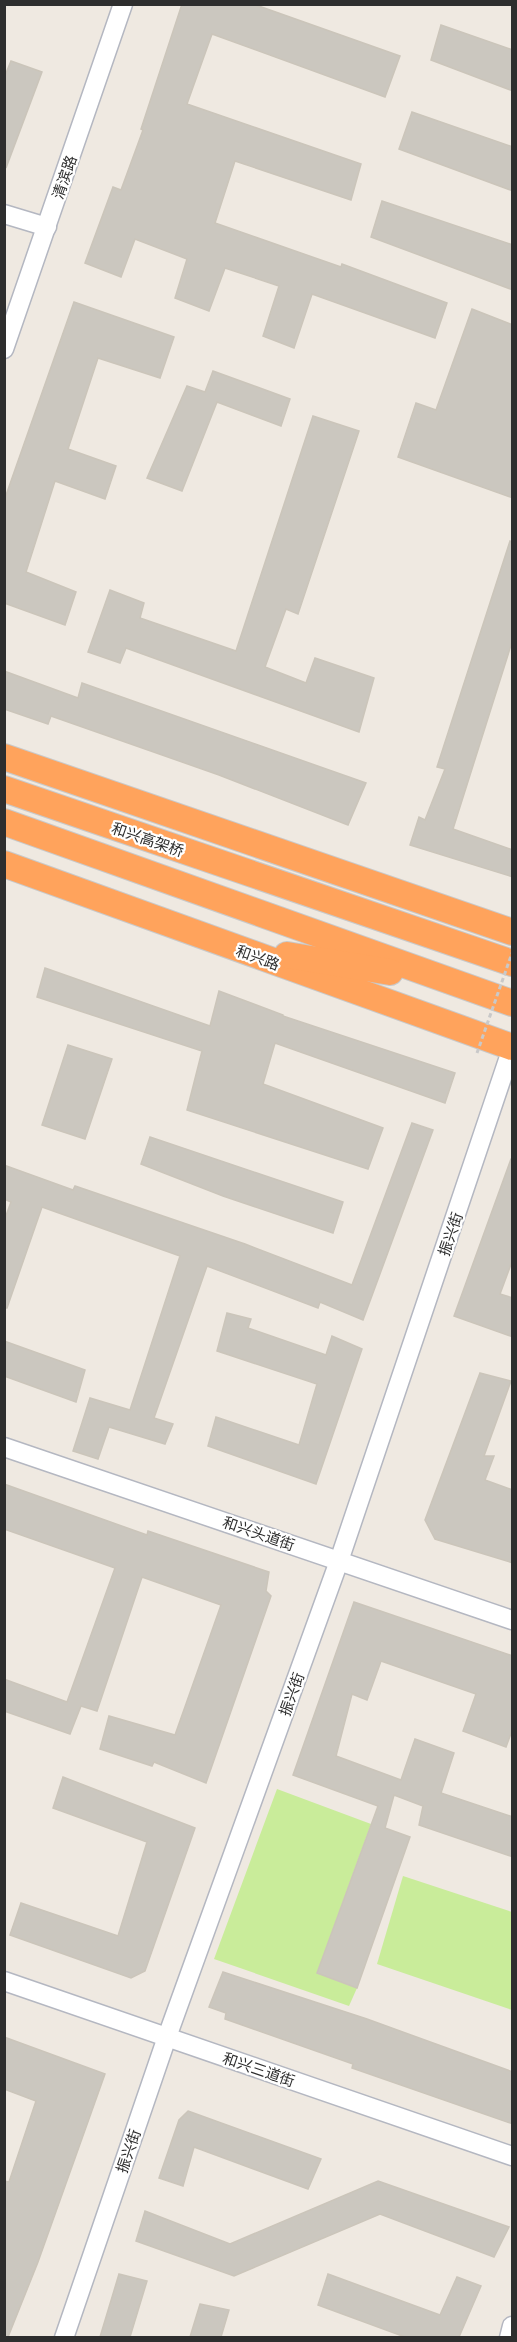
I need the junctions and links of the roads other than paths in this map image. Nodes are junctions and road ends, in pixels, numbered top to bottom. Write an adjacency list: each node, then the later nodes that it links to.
1 (123, 4): 3 (street, 清滨路)
2 (4, 214): 3 (street)
3 (47, 227): 4 (street, 清滨路)
4 (4, 349)
5 (4, 757): 10 (highway)
6 (4, 789): 9 (highway, 和兴高架桥)
7 (4, 822): 14 (highway)
8 (4, 864): 12 (highway, 和兴路)
9 (292, 888): 10 (highway); 13 (highway)
10 (464, 915): 11 (highway)
11 (513, 932)
12 (222, 944): 14 (highway); 16 (highway, 和兴路)
13 (513, 963)
14 (456, 982): 15 (highway)
15 (513, 1002)
16 (513, 1048): 18 (street, 振兴街)
17 (4, 1447): 18 (street, 和兴头道街)
18 (339, 1561): 19 (street, 和兴头道街); 21 (street, 振兴街)
19 (513, 1620)
20 (4, 1981): 21 (street, 和兴三道街)
21 (167, 2037): 22 (street, 和兴三道街); 24 (street, 振兴街)
22 (513, 2156)
23 (513, 2326): 25 (street)
24 (64, 2337)
25 (508, 2337)

